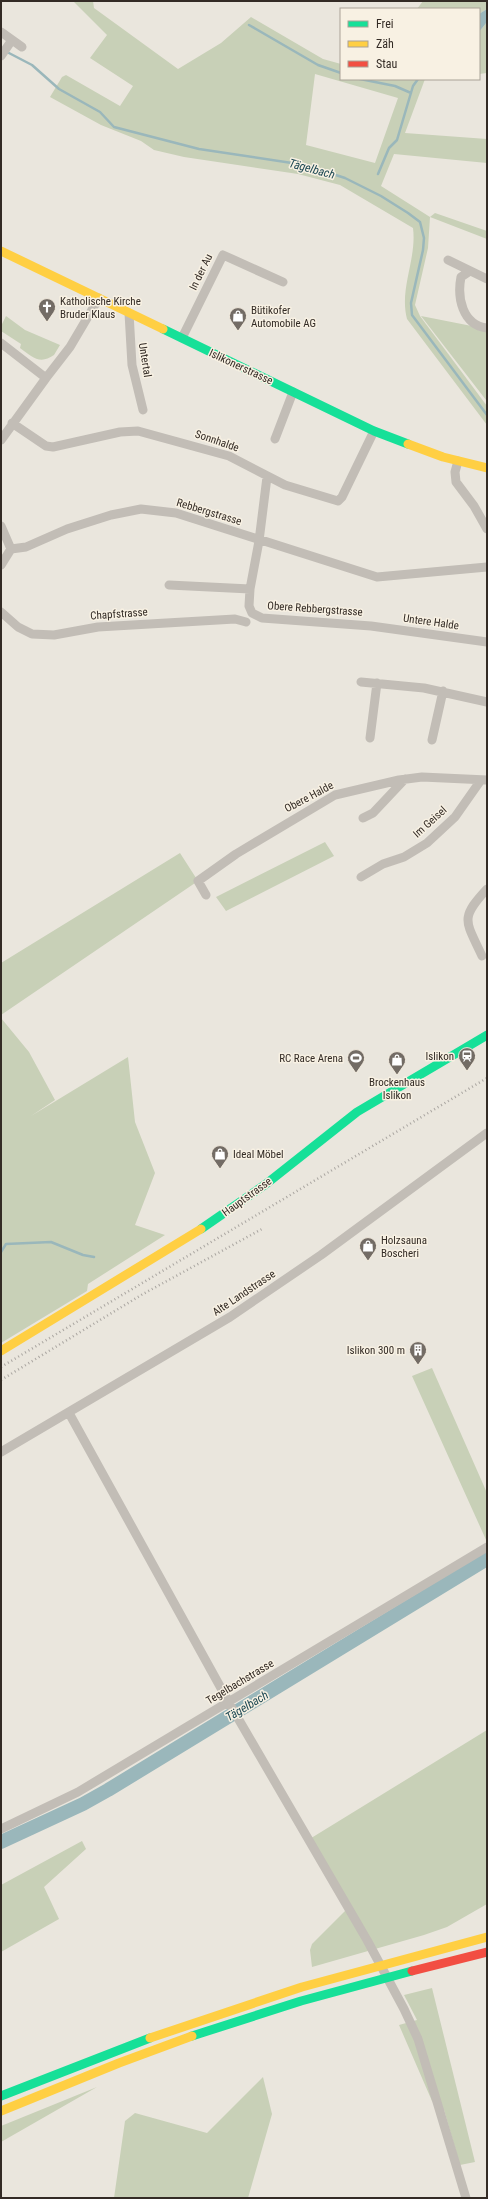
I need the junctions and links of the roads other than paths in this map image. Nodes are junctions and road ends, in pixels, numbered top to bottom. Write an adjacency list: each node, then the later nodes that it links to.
1 (1, 32): 3 (street)
2 (22, 47): 3 (street)
3 (5, 50)
4 (1, 251): 9 (main road, Islikonerstrasse)
5 (448, 260): 6 (street)
6 (470, 271): 7 (street); 11 (street)
7 (487, 279)
8 (283, 282): 12 (street, In der Au)
9 (99, 298): 10 (main road, Islikonerstrasse); 14 (street)
10 (129, 313): 12 (main road, Islikonerstrasse); 16 (street, Untertal)
11 (487, 328)
12 (182, 338): 15 (main road, Islikonerstrasse)
13 (1, 343): 14 (street)
14 (46, 378): 17 (street)
15 (293, 392): 18 (main road, Islikonerstrasse); 19 (street)
16 (143, 410)
17 (12, 423): 20 (street); 23 (street, Sonnhalde)
18 (374, 431): 21 (main road, Islikonerstrasse); 23 (street, Sonnhalde)
19 (275, 439)
20 (1, 440)
21 (458, 461): 22 (main road, Islikonerstrasse); 25 (street)
22 (487, 468)
23 (267, 477): 26 (street, Obere Rebbergstrasse)
24 (1, 526): 27 (street)
25 (487, 529)
26 (259, 541): 27 (street, Rebbergstrasse); 29 (street, Rebbergstrasse); 31 (street, Obere Rebbergstrasse)
27 (11, 549): 28 (street)
28 (1, 566)
29 (487, 566)
30 (169, 585): 31 (street)
31 (250, 589): 34 (street, Obere Rebbergstrasse)
32 (1, 612): 33 (street, Chapfstrasse)
33 (246, 622)
34 (371, 626): 35 (street, Untere Halde)
35 (487, 642)
36 (361, 682): 37 (street)
37 (377, 683): 38 (street); 40 (street)
38 (443, 691): 39 (street); 41 (street)
39 (487, 702)
40 (370, 738)
41 (432, 740)
42 (405, 779): 43 (street, Obere Halde); 44 (street); 47 (street, Obere Halde)
43 (484, 780): 45 (street, Im Geisel)
44 (364, 818)
45 (361, 877)
46 (487, 889): 48 (street)
47 (206, 894)
48 (482, 956)
49 (487, 1035): 51 (main road, Hauptstrasse)
50 (487, 1133): 52 (street, Alte Landstrasse)
51 (1, 1351)
52 (68, 1413): 53 (street, Alte Landstrasse); 55 (street)
53 (1, 1452)
54 (487, 1547): 55 (street, Tegelbachstrasse)
55 (231, 1705): 56 (street, Tegelbachstrasse); 61 (street)
56 (1, 1829)
57 (487, 1937): 59 (main road)
58 (487, 1952): 60 (main road)
59 (1, 2096)
60 (1, 2111)
61 (466, 2198)

